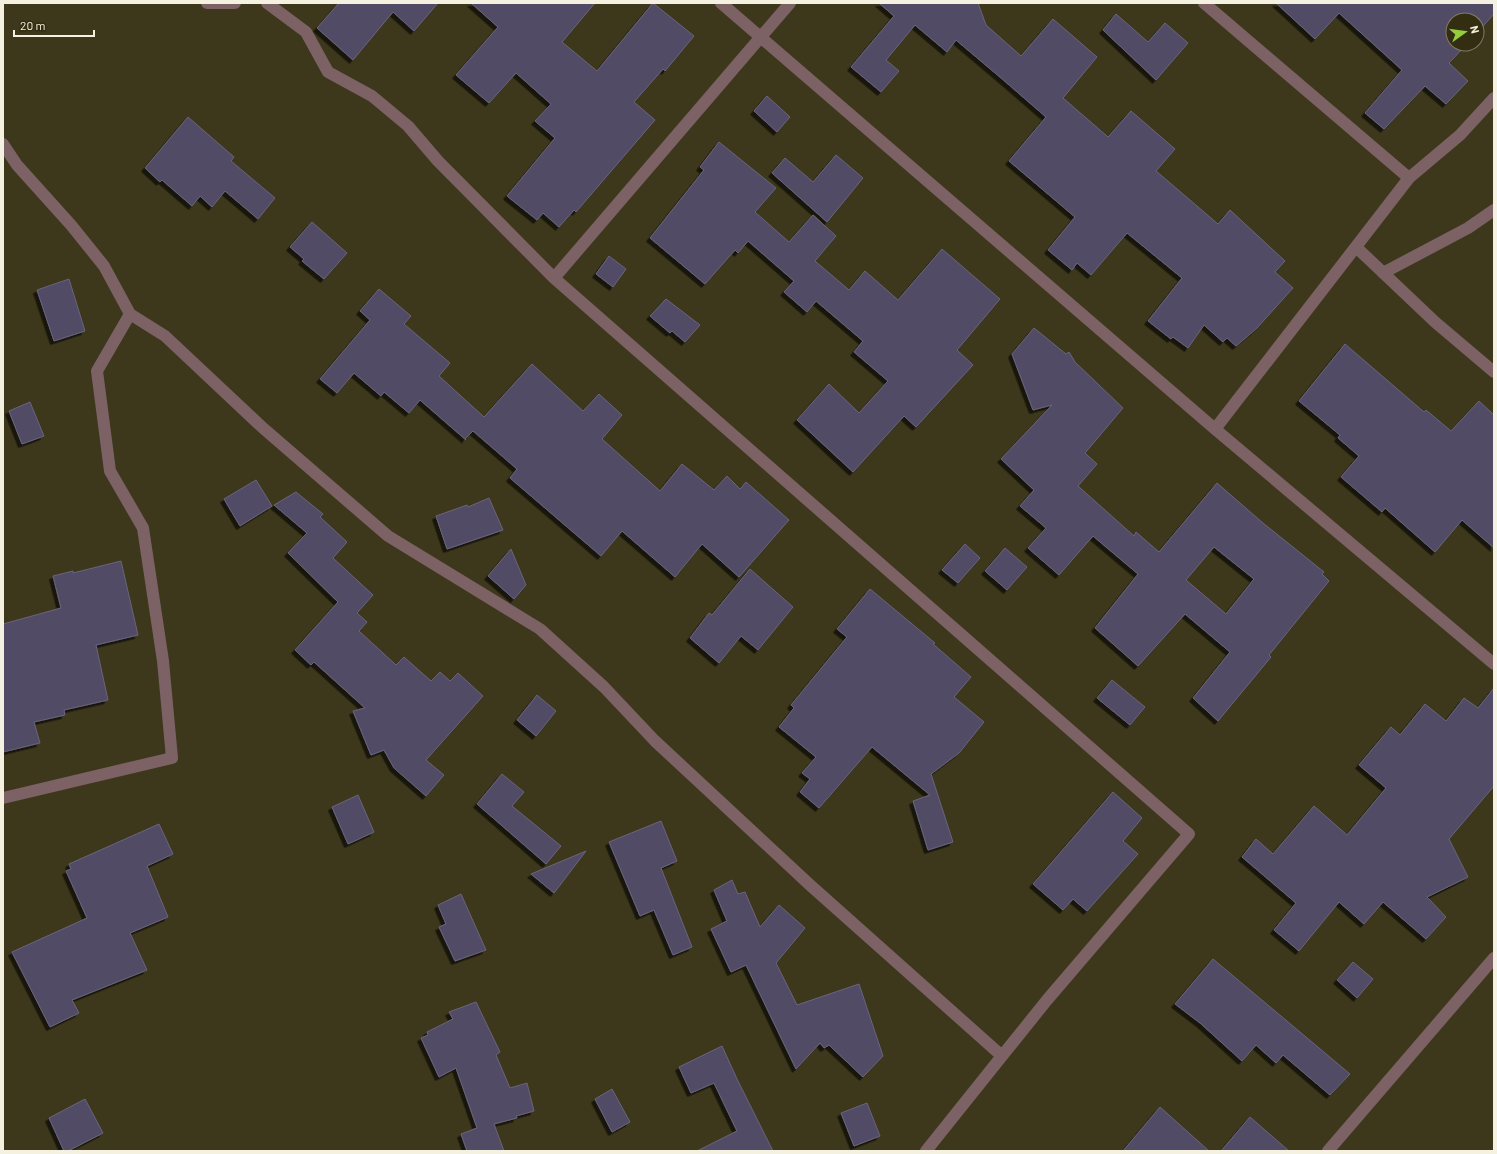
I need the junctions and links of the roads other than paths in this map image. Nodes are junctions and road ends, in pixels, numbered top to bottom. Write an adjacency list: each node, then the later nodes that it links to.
1 (207, 3): 2 (street)
2 (234, 3)
3 (268, 3): 14 (street)
4 (721, 3): 7 (street)
5 (790, 3): 7 (street)
6 (1204, 3): 10 (street)
7 (760, 37): 14 (street); 17 (street)
8 (1494, 98): 10 (street)
9 (3, 144): 15 (street)
10 (1409, 178): 12 (street)
11 (1494, 210): 13 (street)
12 (1356, 247): 13 (street); 17 (street)
13 (1383, 273): 16 (street)
14 (554, 278): 21 (street)
15 (130, 314): 19 (street); 21 (street)
16 (1494, 372)
17 (1215, 429): 18 (street)
18 (1494, 664)
19 (3, 798)
20 (1494, 958): 23 (street)
21 (1002, 1056): 22 (street)
22 (926, 1151)
23 (1328, 1151)

